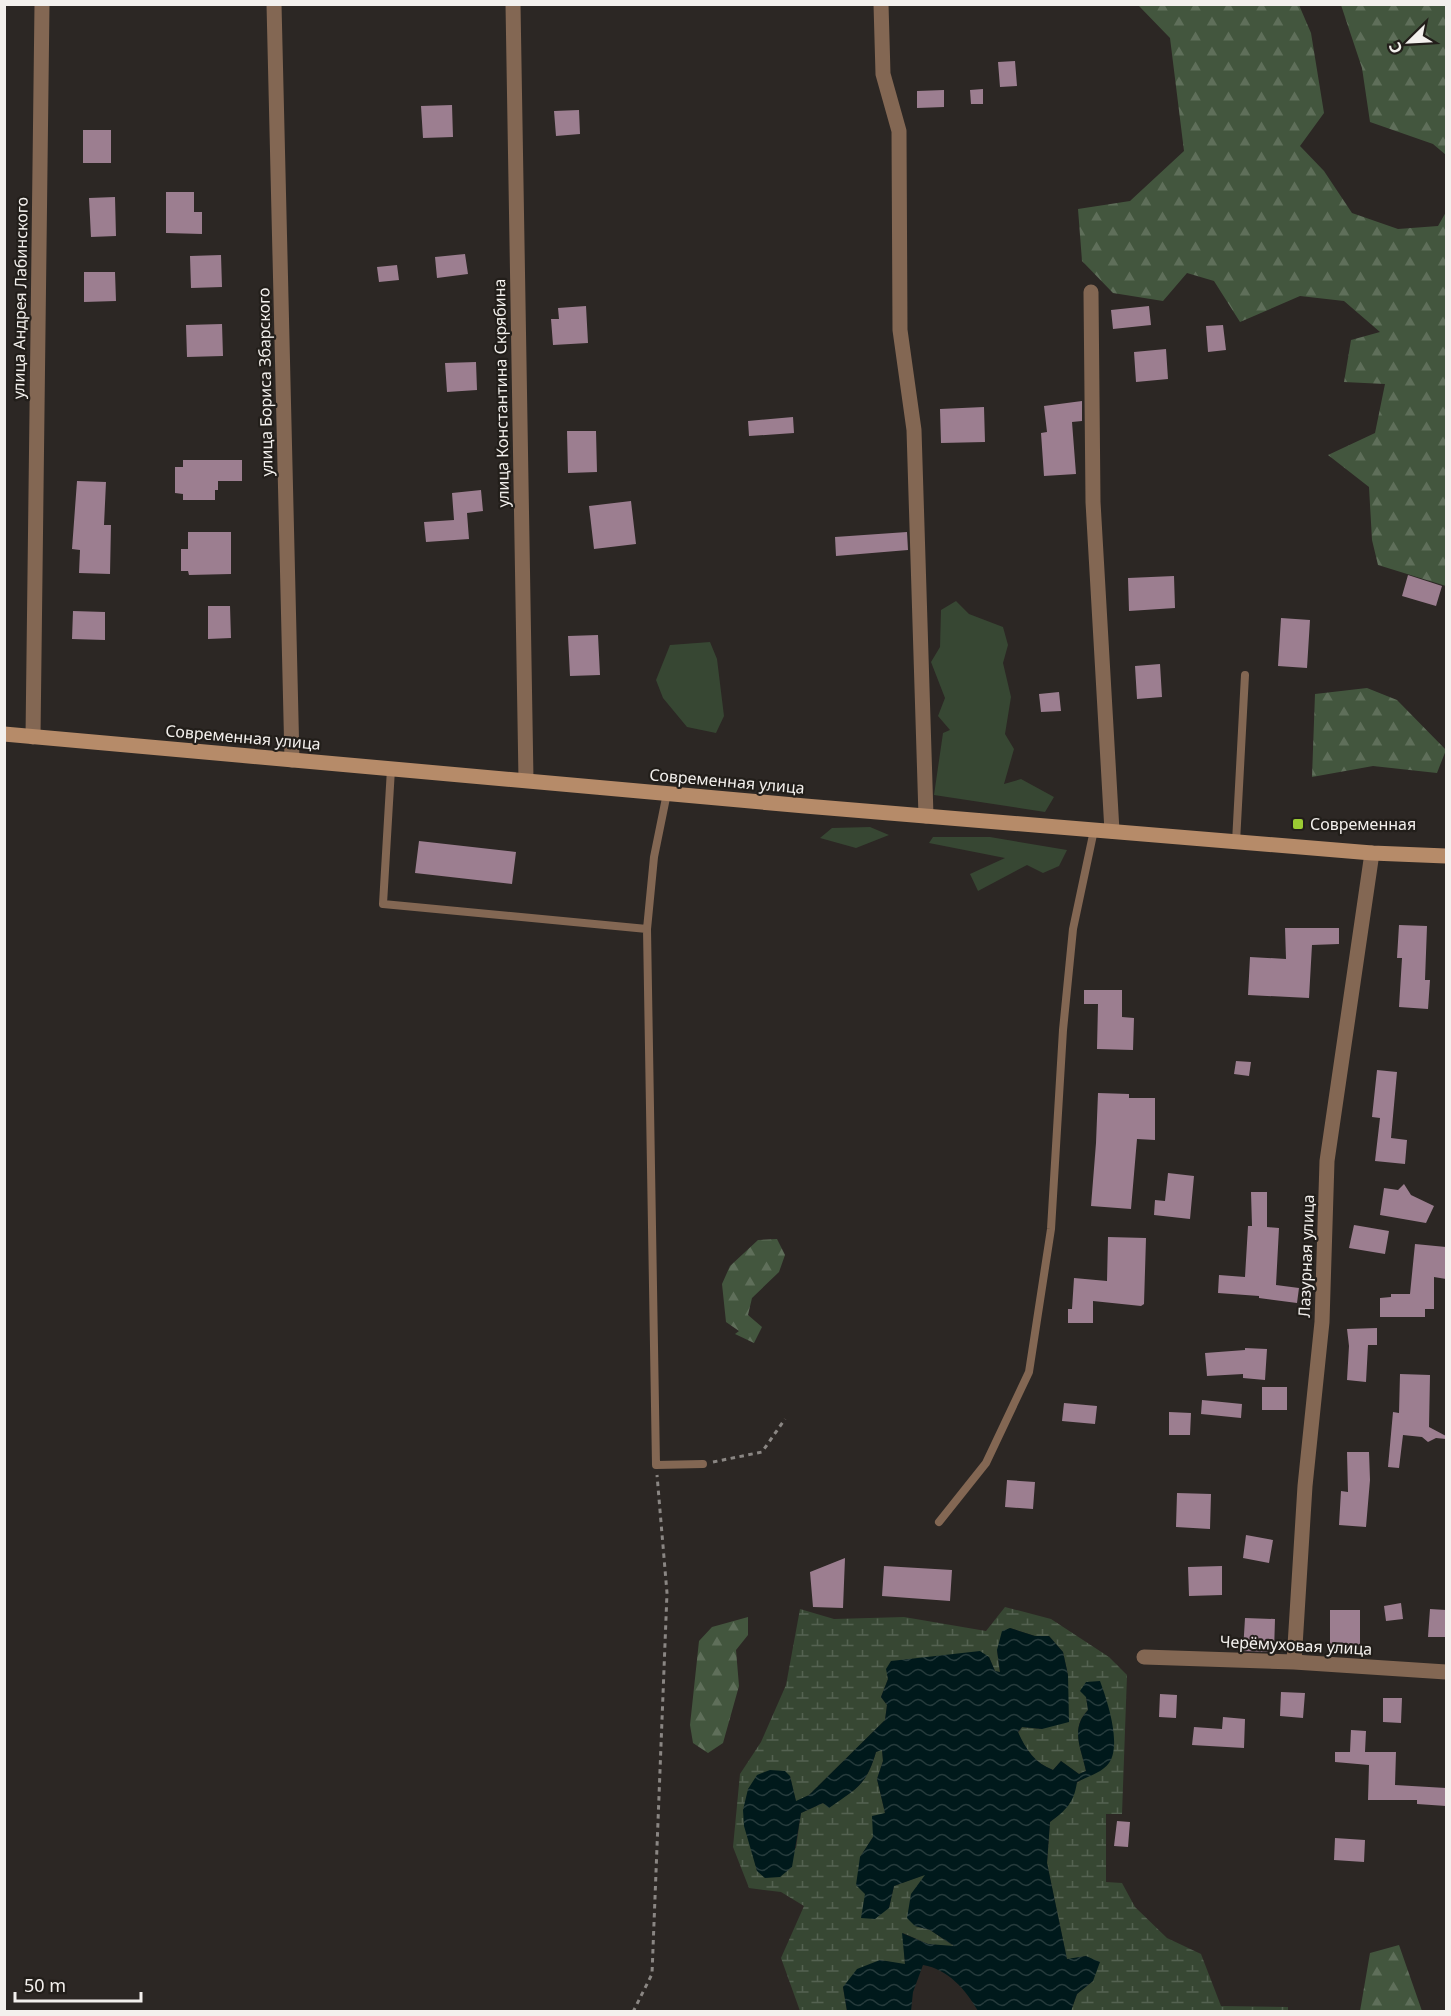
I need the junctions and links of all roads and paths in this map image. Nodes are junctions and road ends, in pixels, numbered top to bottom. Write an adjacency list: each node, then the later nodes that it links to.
1 (42, 4): 8 (street, улица Андрея Лабинского)
2 (274, 4): 9 (street, улица Бориса Збарского)
3 (513, 4): 11 (street, улица Константина Скрябина)
4 (881, 4): 13 (street)
5 (1091, 292): 15 (street)
6 (1245, 675): 16 (lane)
7 (4, 734): 8 (street, Современная улица)
8 (33, 736): 9 (street, Современная улица)
9 (292, 760): 10 (street, Современная улица)
10 (391, 769): 11 (street, Современная улица); 19 (lane)
11 (526, 780): 12 (street, Современная улица)
12 (667, 793): 13 (street, Современная улица); 19 (lane)
13 (926, 816): 14 (street, Современная улица)
14 (1094, 830): 15 (street, Современная улица); 23 (lane)
15 (1112, 831): 16 (street, Современная улица)
16 (1236, 842): 17 (street, Современная улица)
17 (1372, 853): 18 (street, Современная улица); 25 (street, Лазурная улица)
18 (1446, 856)
19 (647, 929): 22 (lane)
20 (785, 1419): 21 (path)
21 (703, 1464): 22 (lane)
22 (656, 1465): 27 (path)
23 (939, 1522)
24 (1144, 1657): 25 (street, Черёмуховая улица)
25 (1294, 1662): 26 (street, Черёмуховая улица)
26 (1446, 1672)
27 (633, 2012)

